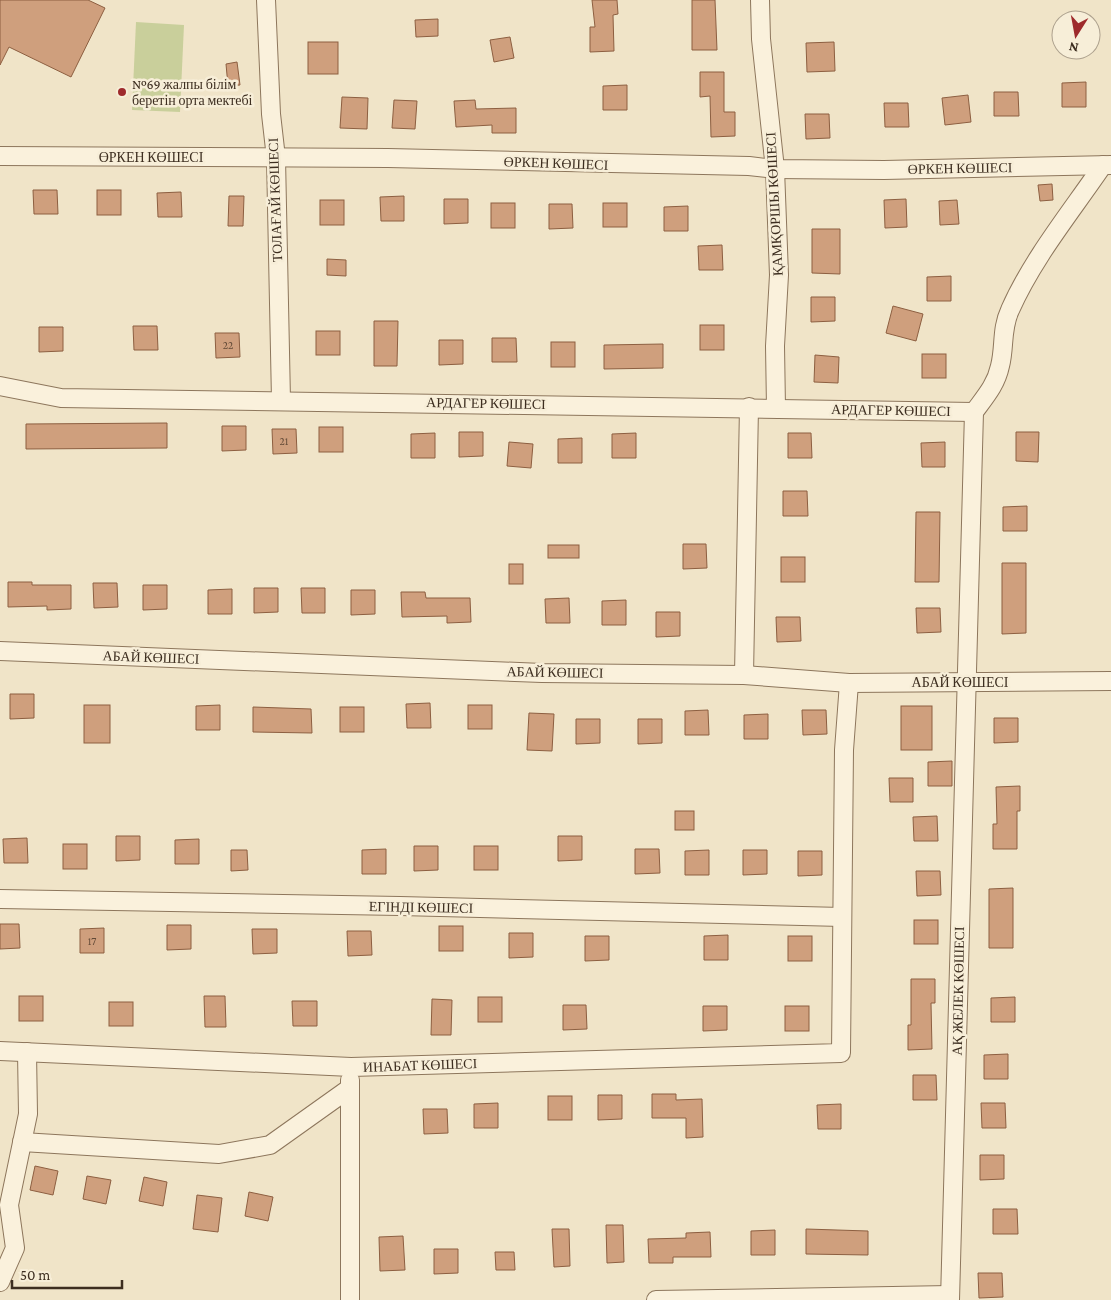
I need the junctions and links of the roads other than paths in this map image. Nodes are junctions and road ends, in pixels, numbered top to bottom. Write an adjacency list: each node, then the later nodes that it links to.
1 (268, 0): 4 (street, ТОЛАҒАЙ КӨШЕСІ)
2 (760, 0): 6 (street, ҚАМҚОРШЫ КӨШЕСІ)
3 (0, 156): 4 (street, ӨРКЕН КӨШЕСІ)
4 (276, 158): 6 (street, ӨРКЕН КӨШЕСІ); 8 (street, ТОЛАҒАЙ КӨШЕСІ)
5 (1107, 165): 6 (street, ӨРКЕН КӨШЕСІ); 11 (street)
6 (774, 169): 10 (street, ҚАМҚОРШЫ КӨШЕСІ)
7 (0, 386): 8 (street, АРДАГЕР КӨШЕСІ)
8 (281, 400): 9 (street, АРДАГЕР КӨШЕСІ)
9 (748, 407): 10 (street, АРДАГЕР КӨШЕСІ); 13 (street)
10 (776, 408): 11 (street, АРДАГЕР КӨШЕСІ)
11 (974, 412): 14 (street, АҚ ЖЕЛЕК КӨШЕСІ)
12 (0, 651): 13 (street, АБАЙ КӨШЕСІ)
13 (744, 675): 16 (street, АБАЙ КӨШЕСІ)
14 (966, 682): 15 (street, АБАЙ КӨШЕСІ); 16 (street, АБАЙ КӨШЕСІ); 25 (street, АҚ ЖЕЛЕК КӨШЕСІ)
15 (1111, 682)
16 (849, 683): 18 (street)
17 (0, 899): 18 (street, ЕГІНДІ КӨШЕСІ)
18 (842, 917): 21 (street, ИНАБАТ КӨШЕСІ)
19 (0, 1051): 20 (street, ИНАБАТ КӨШЕСІ)
20 (27, 1052): 21 (street, ИНАБАТ КӨШЕСІ); 23 (street)
21 (350, 1067): 22 (street)
22 (350, 1088): 23 (street); 26 (street)
23 (22, 1142): 24 (street)
24 (0, 1282)
25 (950, 1297): 27 (street)
26 (350, 1300)
27 (656, 1300)

